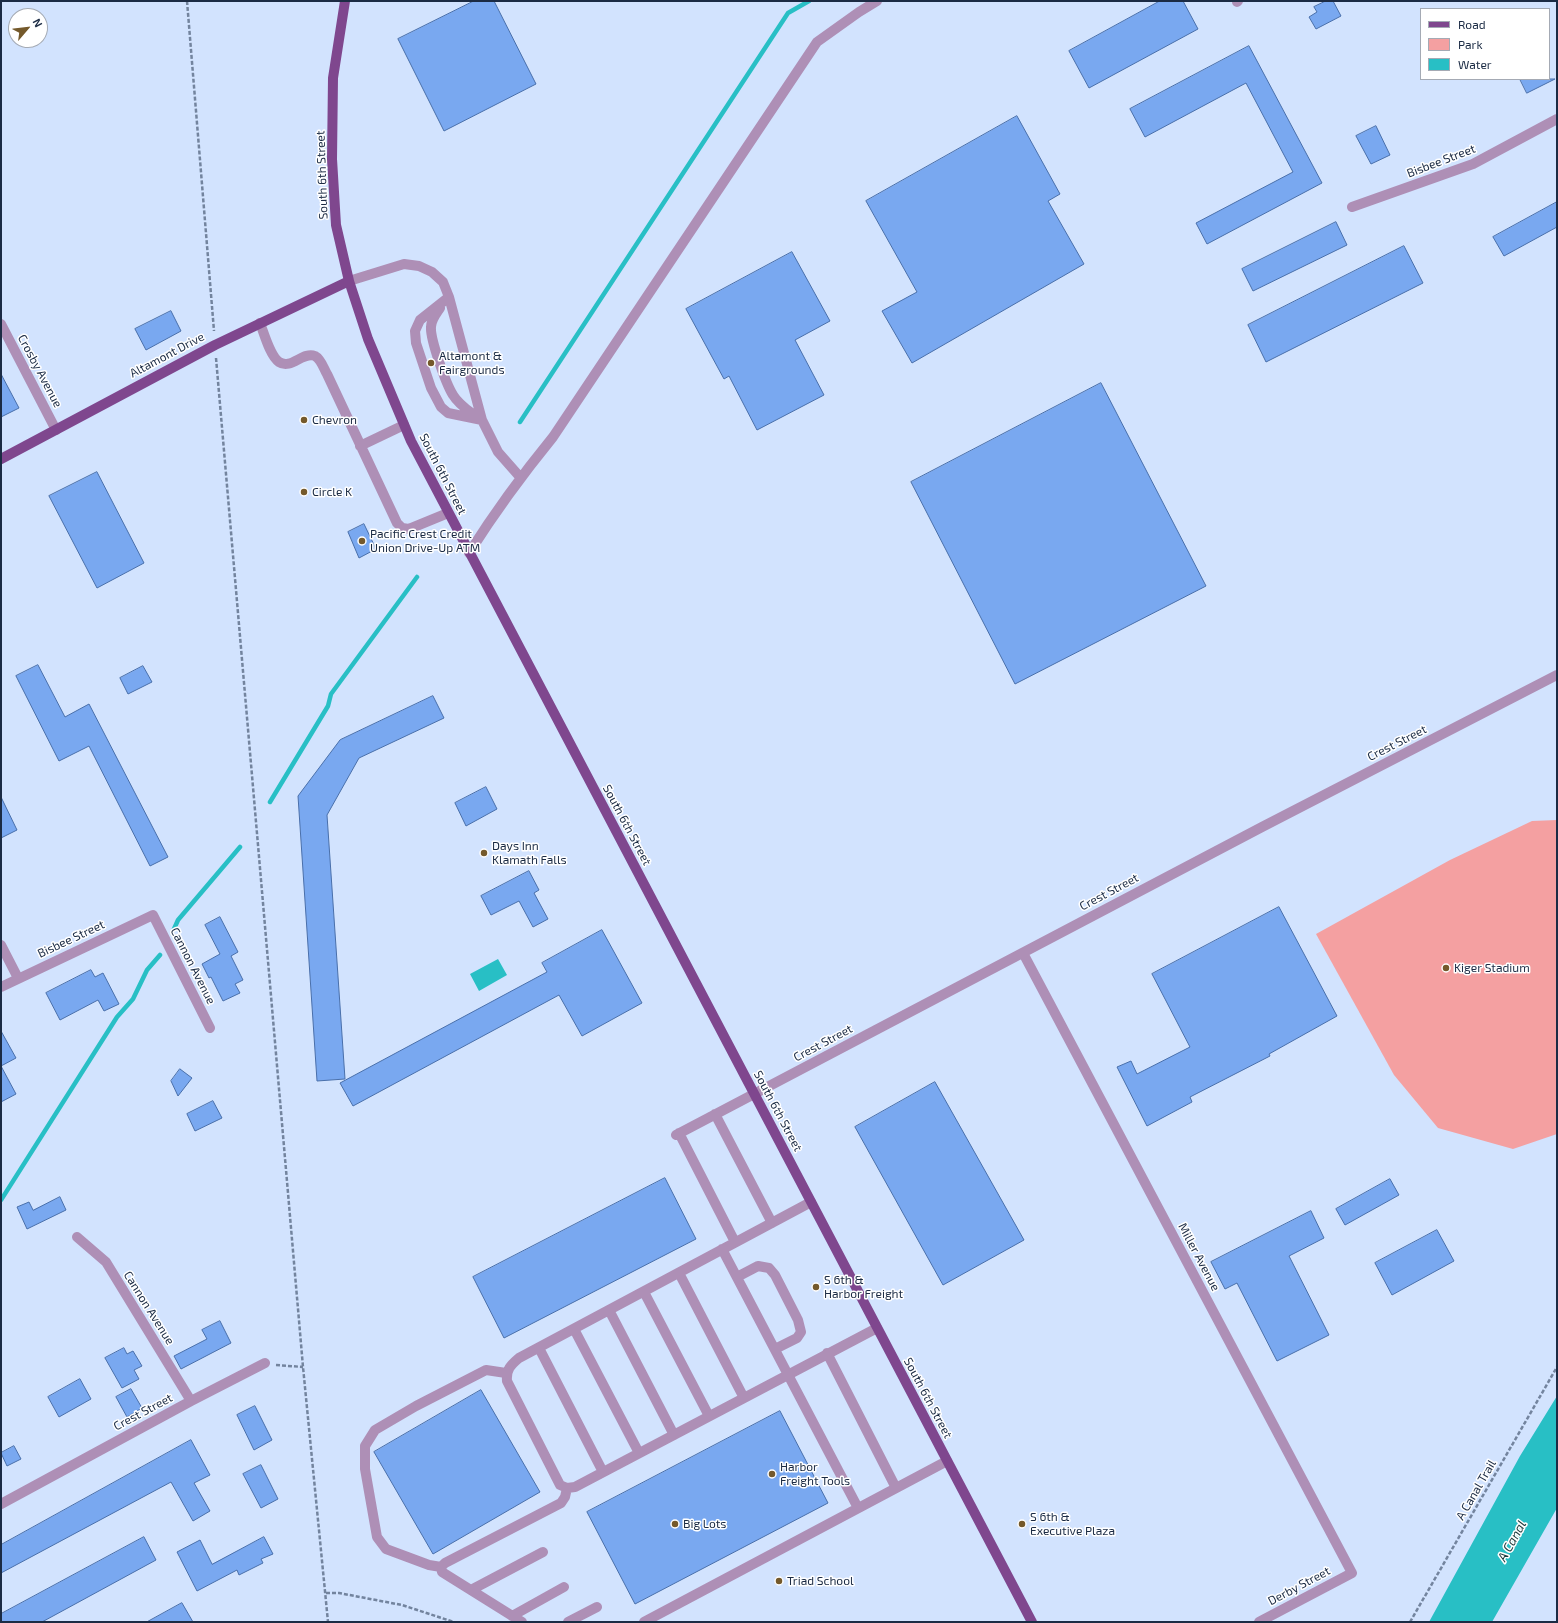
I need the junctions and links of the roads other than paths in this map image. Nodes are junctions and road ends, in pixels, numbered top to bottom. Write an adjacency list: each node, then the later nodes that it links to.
1 (345, 1): 5 (main road, South 6th Street)
2 (877, 1): 14 (street)
3 (1557, 119): 4 (street, Bisbee Street)
4 (1352, 207)
5 (349, 281): 6 (street); 7 (main road, Altamont Drive); 10 (main road, South 6th Street)
6 (449, 297): 9 (street); 9 (street); 9 (street)
7 (260, 323): 11 (main road, Altamont Drive); 12 (street)
8 (1, 324): 11 (street, Crosby Avenue)
9 (482, 420): 14 (street)
10 (404, 425): 12 (street); 15 (main road, South 6th Street)
11 (56, 430): 13 (main road, Altamont Drive)
12 (360, 446): 15 (street)
13 (1, 459)
14 (520, 477): 16 (street)
15 (448, 513): 16 (main road, South 6th Street)
16 (469, 553): 24 (main road, South 6th Street)
17 (1557, 675): 20 (street, Crest Street)
18 (153, 915): 21 (street, Bisbee Street); 23 (street, Cannon Avenue)
19 (1, 945): 21 (street)
20 (1023, 953): 24 (street, Crest Street); 56 (street, Miller Avenue)
21 (18, 978): 22 (street, Bisbee Street)
22 (1, 987)
23 (210, 1028)
24 (754, 1093): 25 (street, Crest Street); 26 (main road, South 6th Street)
25 (715, 1114): 27 (street); 29 (street, Crest Street)
26 (811, 1202): 27 (street); 35 (main road, South 6th Street)
27 (772, 1223): 29 (street)
28 (76, 1237): 44 (street, Cannon Avenue)
29 (735, 1242): 30 (street)
30 (722, 1250): 31 (street); 32 (street)
31 (679, 1273): 33 (street); 43 (street)
32 (737, 1277): 38 (street); 38 (street)
33 (644, 1292): 34 (street); 45 (street)
34 (609, 1310): 36 (street); 46 (street)
35 (876, 1328): 39 (street); 48 (main road, South 6th Street)
36 (574, 1329): 37 (street); 47 (street)
37 (539, 1348): 41 (street); 49 (street)
38 (775, 1349): 42 (street)
39 (827, 1353): 42 (street); 51 (street)
40 (266, 1364): 44 (street, Crest Street)
41 (506, 1373): 50 (street); 55 (street)
42 (788, 1374): 43 (street); 53 (street)
43 (744, 1398): 45 (street)
44 (191, 1401): 52 (street, Crest Street)
45 (709, 1416): 46 (street)
46 (674, 1435): 47 (street)
47 (639, 1453): 49 (street)
48 (947, 1461): 51 (street); 64 (main road, South 6th Street)
49 (603, 1472): 50 (street)
50 (567, 1488): 55 (street)
51 (896, 1488): 53 (street)
52 (1, 1504)
53 (858, 1508): 63 (street)
54 (542, 1552): 58 (street)
55 (441, 1567): 58 (street)
56 (1352, 1573): 65 (street, Derby Street)
57 (564, 1587): 60 (street)
58 (471, 1590): 60 (street)
59 (596, 1607): 62 (street)
60 (512, 1616): 61 (street)
61 (522, 1622)
62 (568, 1622)
63 (644, 1622)
64 (1032, 1622)
65 (1259, 1622)

